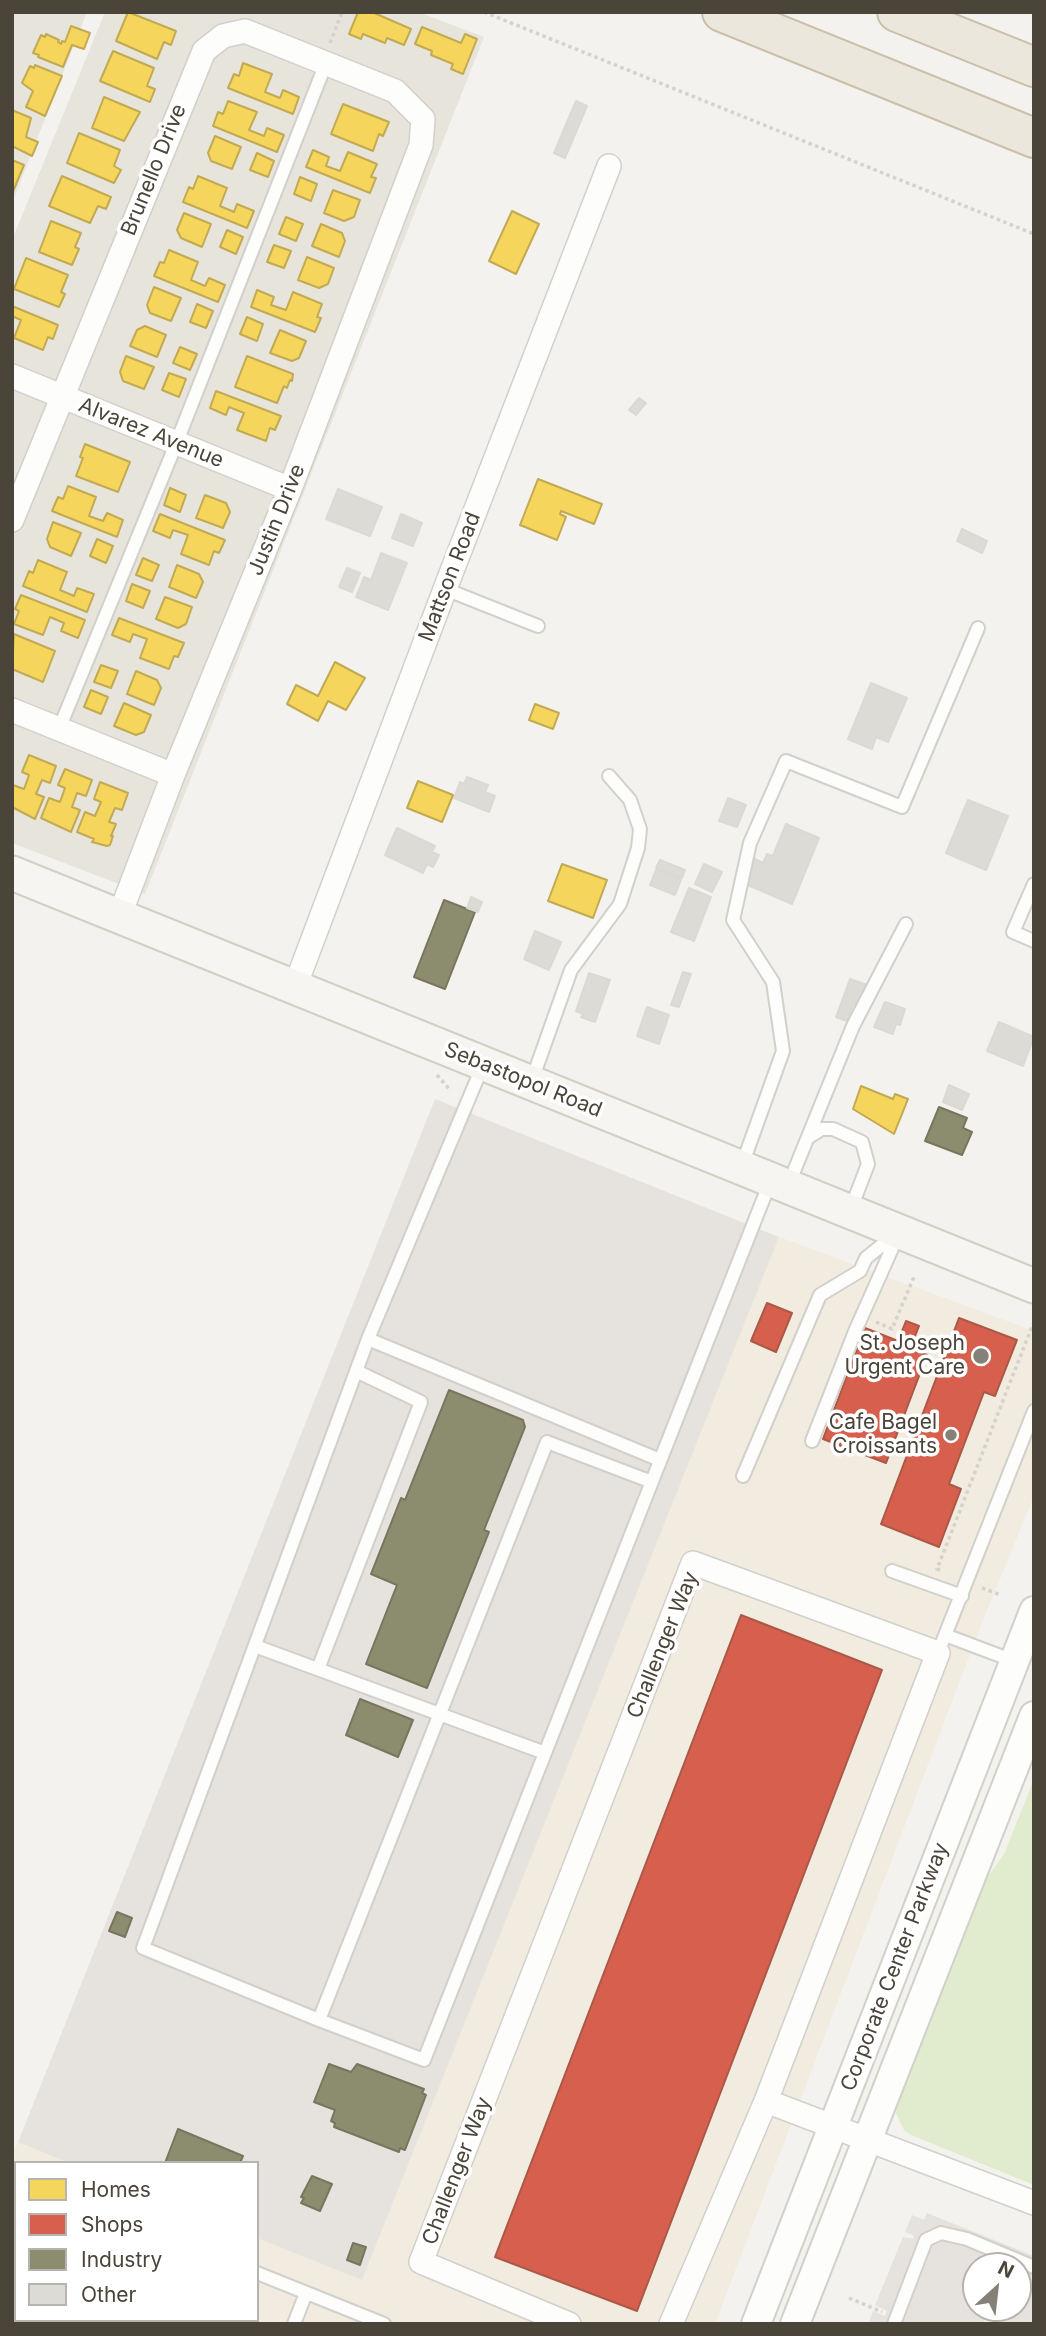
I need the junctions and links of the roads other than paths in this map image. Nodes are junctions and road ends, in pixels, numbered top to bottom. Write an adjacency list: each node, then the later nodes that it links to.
1 (722, 12): 6 (highway)
2 (897, 12): 4 (highway)
3 (325, 62): 5 (street, Brunello Drive); 9 (street, Brunello Drive); 10 (lane)
4 (1034, 68)
5 (423, 118): 11 (street, Justin Drive)
6 (1034, 138)
7 (609, 166): 13 (street, Mattson Road)
8 (12, 376): 9 (street, Alvarez Avenue)
9 (61, 396): 10 (street, Alvarez Avenue); 12 (street, Brunello Drive)
10 (176, 444): 11 (street, Alvarez Avenue); 17 (lane)
11 (290, 489): 18 (street, Justin Drive)
12 (12, 520)
13 (445, 589): 14 (lane); 25 (street, Mattson Road)
14 (538, 626)
15 (978, 628): 29 (lane)
16 (12, 710): 17 (street)
17 (59, 729): 18 (street)
18 (173, 775): 22 (street, Justin Drive)
19 (609, 776): 27 (lane)
20 (12, 873): 22 (main road, Sebastopol Road)
21 (1034, 884): 24 (lane)
22 (119, 917): 25 (main road, Sebastopol Road)
23 (906, 924): 28 (lane)
24 (1034, 942)
25 (295, 989): 26 (main road, Sebastopol Road)
26 (483, 1065): 27 (main road, Sebastopol Road); 33 (lane)
27 (530, 1084): 29 (main road, Sebastopol Road)
28 (809, 1138): 29 (lane); 30 (lane)
29 (767, 1178): 30 (main road, Sebastopol Road); 37 (lane)
30 (850, 1212): 31 (main road, Sebastopol Road)
31 (899, 1231): 32 (main road, Sebastopol Road); 36 (lane); 38 (lane)
32 (1034, 1286)
33 (368, 1339): 34 (lane); 37 (lane)
34 (356, 1371): 44 (lane); 46 (lane)
35 (1034, 1411): 41 (lane)
36 (812, 1441)
37 (660, 1460): 39 (lane)
38 (743, 1476)
39 (652, 1482): 47 (lane); 49 (lane)
40 (892, 1571): 41 (lane)
41 (962, 1596): 43 (lane)
42 (1034, 1611): 45 (street, Corporate Center Parkway)
43 (942, 1644): 45 (lane); 51 (street); 61 (street, Challenger Way)
44 (255, 1646): 46 (lane); 50 (lane)
45 (1024, 1663): 52 (street, Corporate Center Parkway)
46 (318, 1669): 47 (lane)
47 (439, 1713): 49 (lane); 50 (lane)
48 (1034, 1716): 53 (street, Corporate Center Parkway)
49 (545, 1753): 50 (lane)
50 (319, 2020)
51 (766, 2101): 52 (street); 62 (street)
52 (832, 2127): 53 (street); 63 (street, Corporate Center Parkway)
53 (868, 2140): 54 (street); 64 (street, Corporate Center Parkway)
54 (1034, 2203)
55 (1034, 2267): 58 (lane)
56 (259, 2274): 57 (lane)
57 (306, 2293): 59 (lane); 60 (lane)
58 (890, 2318)
59 (378, 2323)
60 (294, 2324)
61 (569, 2324)
62 (671, 2324)
63 (755, 2324)
64 (795, 2324)

